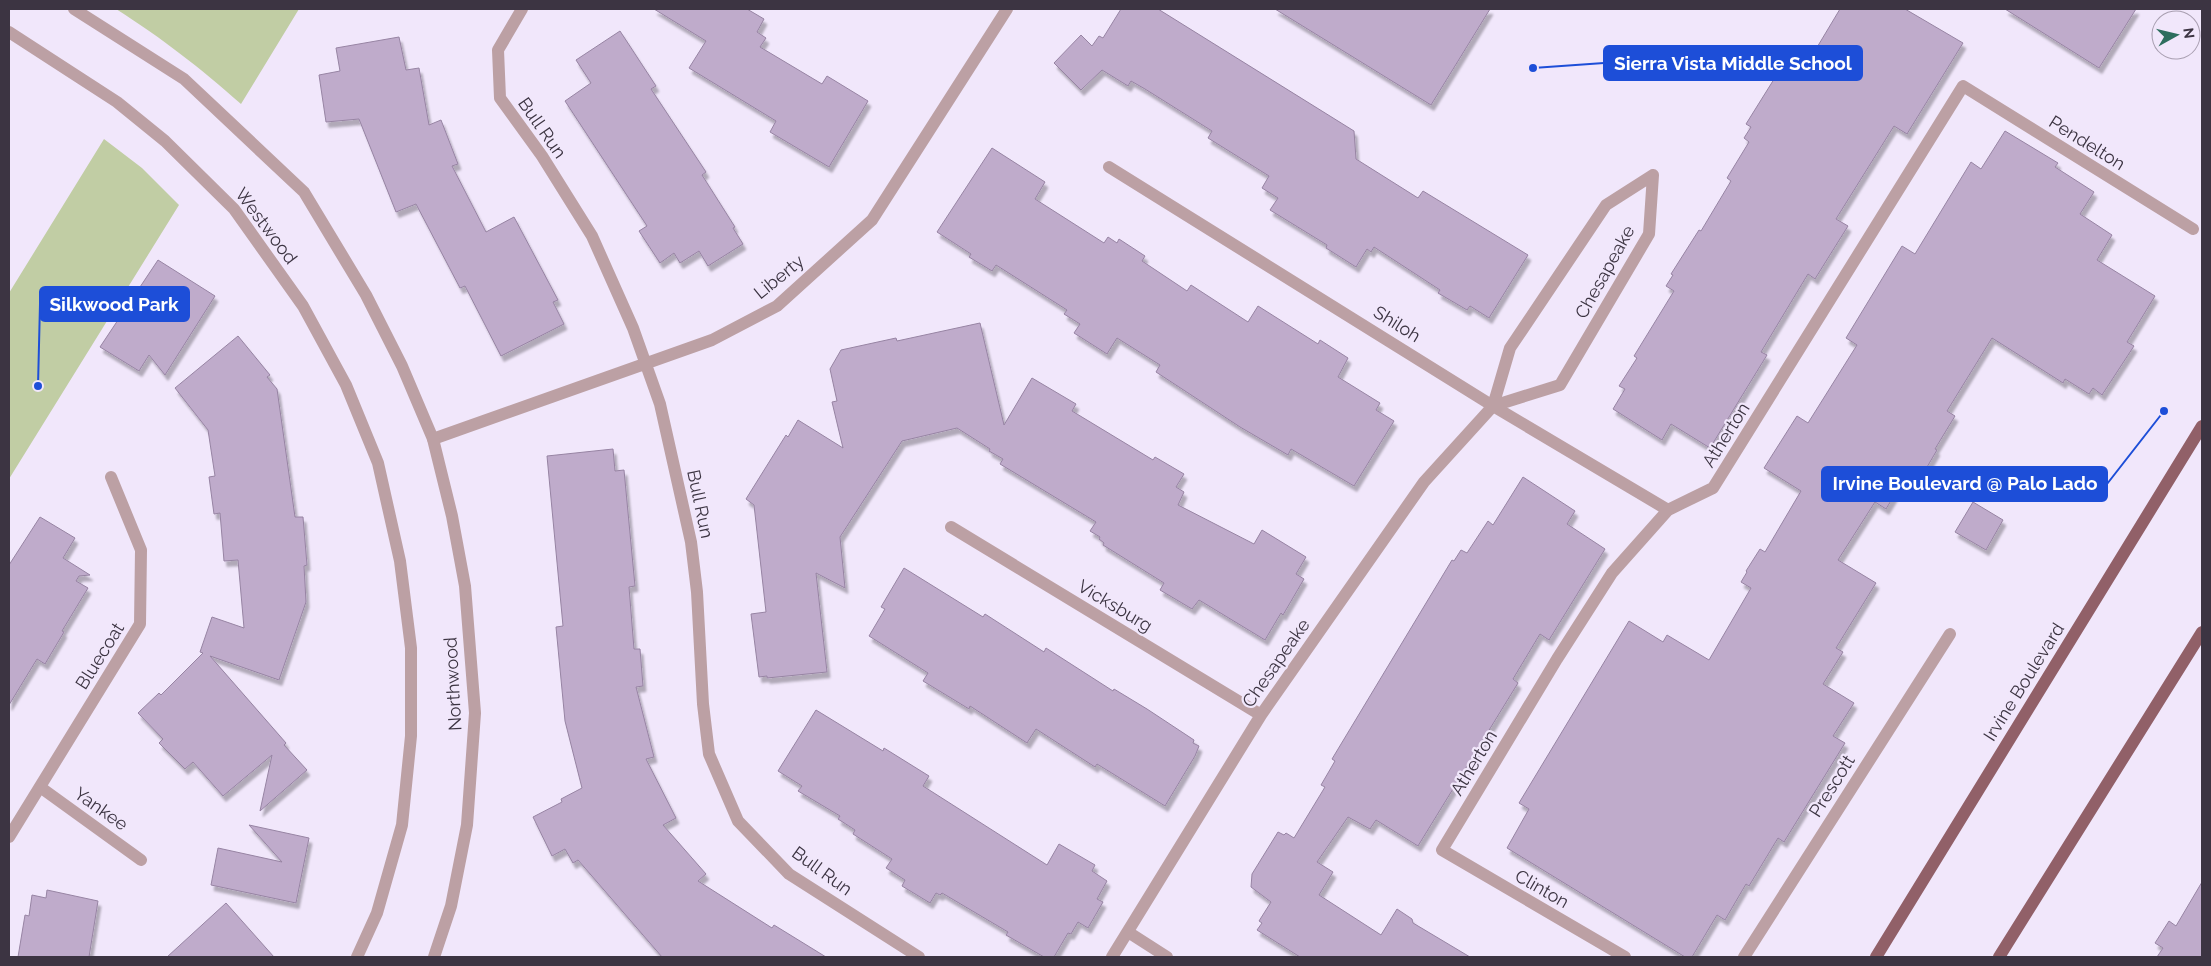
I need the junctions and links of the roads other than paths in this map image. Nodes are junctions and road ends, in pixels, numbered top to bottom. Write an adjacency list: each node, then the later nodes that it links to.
1 (74, 9): 11 (street)
2 (522, 9): 8 (street, Bull Run)
3 (1008, 9): 8 (street, Liberty)
4 (9, 32): 23 (street, Westwood)
5 (1963, 86): 7 (street, Pendelton); 13 (street, Atherton)
6 (1109, 167): 9 (street, Shiloh)
7 (2193, 229)
8 (646, 364): 11 (street, Liberty); 25 (street, Bull Run)
9 (1494, 406): 9 (street, Chesapeake); 13 (street, Shiloh); 17 (street, Chesapeake)
10 (2202, 426): 30 (main road, Irvine Boulevard)
11 (432, 439): 24 (street, Northwood)
12 (111, 477): 18 (street, Bluecoat)
13 (1668, 510): 20 (street, Atherton)
14 (951, 527): 17 (street, Vicksburg)
15 (2202, 632): 31 (main road)
16 (1950, 634): 29 (street, Prescott)
17 (1261, 715): 22 (street, Chesapeake)
18 (40, 787): 19 (street, Bluecoat); 21 (street, Yankee)
19 (9, 837)
20 (1442, 850): 28 (street, Clinton)
21 (141, 860)
22 (1128, 932): 26 (street, Chesapeake); 27 (street)
23 (357, 957)
24 (434, 957)
25 (919, 957)
26 (1112, 957)
27 (1167, 957)
28 (1625, 957)
29 (1744, 957)
30 (1876, 957)
31 (1999, 957)

